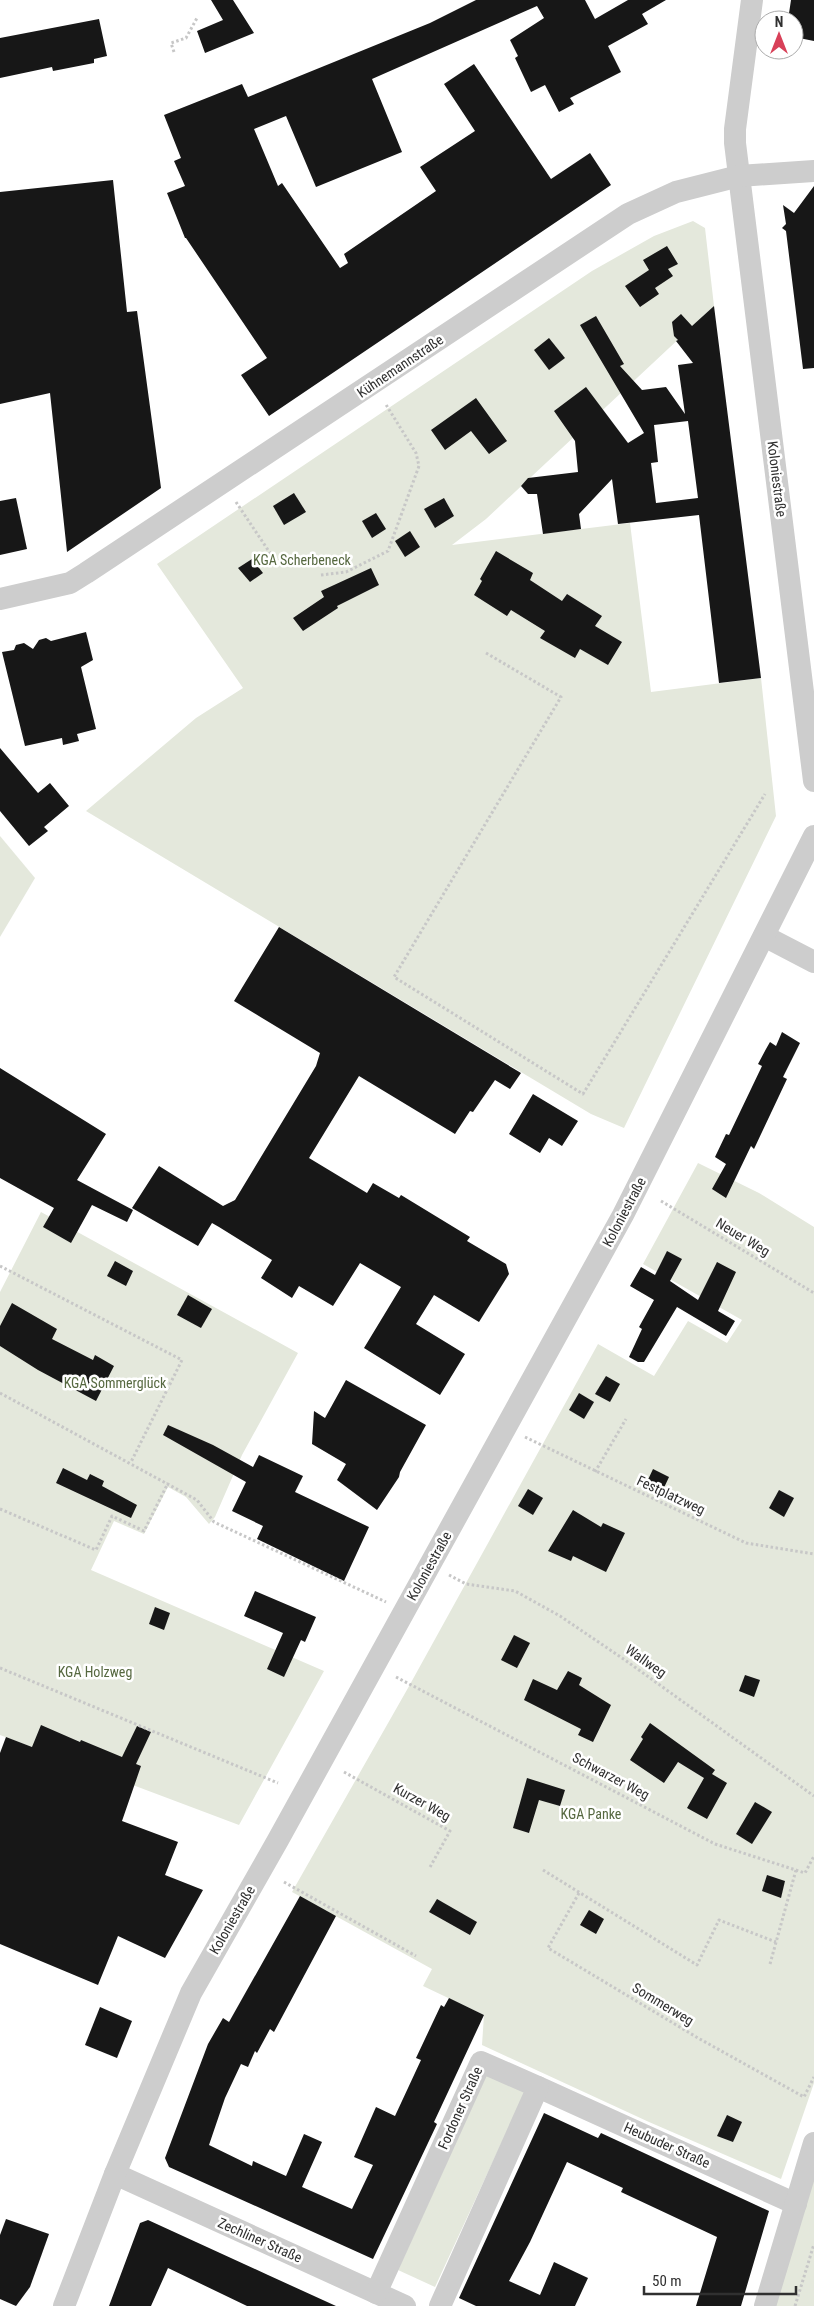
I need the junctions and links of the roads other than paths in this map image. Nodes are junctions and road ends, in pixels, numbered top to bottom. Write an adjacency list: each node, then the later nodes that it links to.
1 (752, 0): 3 (street, Koloniestraße)
2 (814, 171): 3 (street, Kühnemannstraße)
3 (739, 176): 4 (street, Kühnemannstraße); 5 (street, Koloniestraße)
4 (0, 599)
5 (814, 781)
6 (814, 836): 7 (street, Koloniestraße)
7 (764, 936): 8 (street); 11 (street, Koloniestraße)
8 (814, 962)
9 (538, 2087): 12 (street, Heubuder Straße); 13 (street, Fordoner Straße); 16 (street)
10 (814, 2143): 12 (street)
11 (115, 2174): 13 (street, Zechliner Straße); 14 (street, Koloniestraße)
12 (796, 2204): 17 (street)
13 (376, 2293): 15 (street, Zechliner Straße)
14 (64, 2306)
15 (405, 2306)
16 (440, 2306)
17 (766, 2306)

